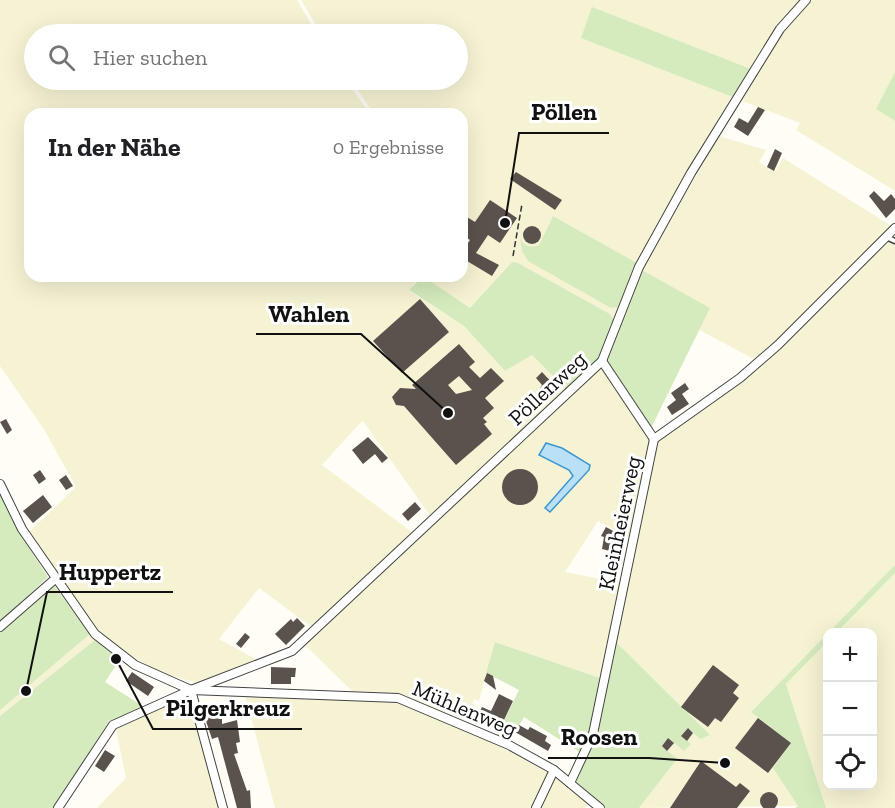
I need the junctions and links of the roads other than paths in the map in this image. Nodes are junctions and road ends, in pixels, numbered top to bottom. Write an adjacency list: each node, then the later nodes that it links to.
1 (806, 0): 5 (street, Pöllenweg)
2 (895, 228): 3 (street, Kleinheierweg)
3 (885, 237): 4 (lane); 6 (street, Kleinheierweg)
4 (895, 241)
5 (602, 361): 6 (street); 10 (street, Pöllenweg)
6 (654, 439): 12 (street, Kleinheierweg)
7 (0, 484): 8 (street, Mühlenweg)
8 (55, 579): 9 (street); 10 (street, Mühlenweg)
9 (0, 627)
10 (191, 690): 11 (street, Mühlenweg); 13 (street, Pöllenweg); 14 (street)
11 (554, 770): 12 (street, Mühlenweg); 15 (street)
12 (570, 783): 16 (street, Mühlenweg)
13 (58, 808)
14 (223, 808)
15 (536, 808)
16 (600, 808)

